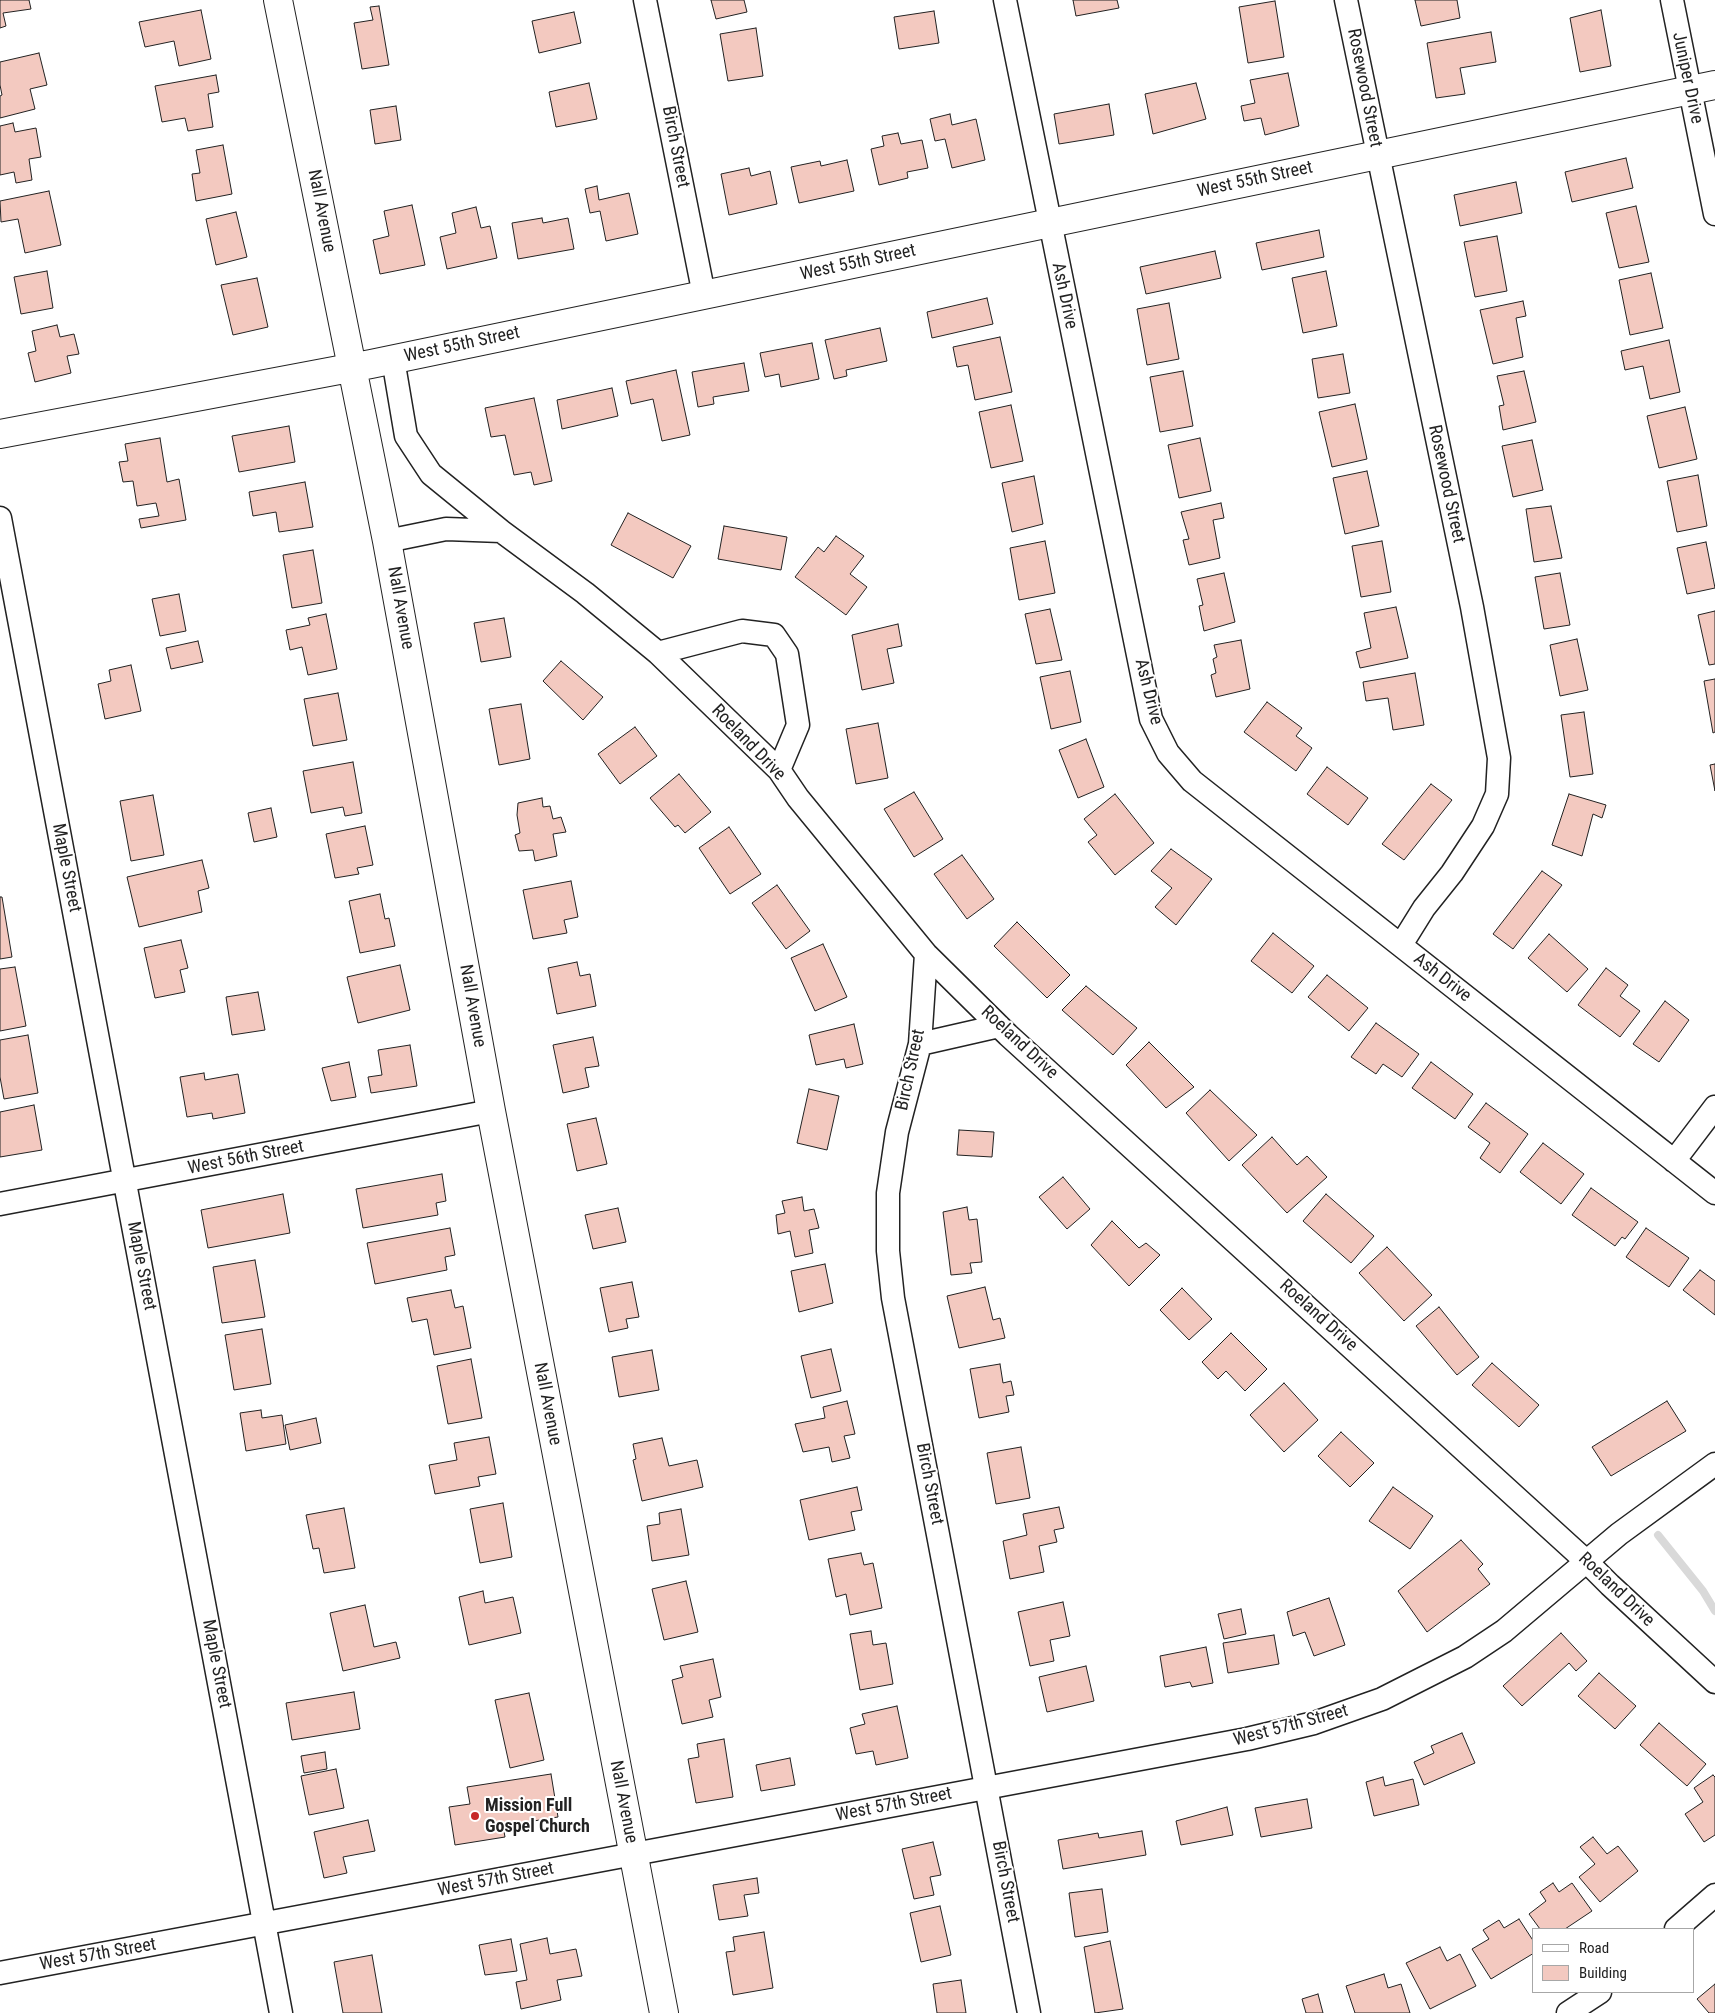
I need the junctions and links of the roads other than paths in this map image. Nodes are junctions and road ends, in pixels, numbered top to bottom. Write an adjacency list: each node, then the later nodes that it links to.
1 (278, 0): 12 (street, Nall Avenue)
2 (646, 0): 10 (street, Birch Street)
3 (1005, 0): 9 (street, Ash Drive)
4 (1346, 0): 7 (street, Rosewood Street)
5 (1672, 0): 6 (street, Juniper Drive)
6 (1703, 88): 7 (street, West 55th Street); 8 (street, Juniper Drive)
7 (1377, 154): 9 (street, West 55th Street); 19 (street, Rosewood Street)
8 (1715, 214)
9 (1049, 224): 10 (street, West 55th Street); 19 (street, Ash Drive)
10 (704, 294): 11 (street, West 55th Street)
11 (393, 359): 12 (street, West 55th Street); 15 (street, Roeland Drive)
12 (352, 368): 13 (street, West 55th Street); 16 (street, Nall Avenue)
13 (0, 434)
14 (0, 518): 26 (street, Maple Street)
15 (501, 532): 16 (street); 17 (street, Roeland Drive)
16 (387, 541): 24 (street, Nall Avenue)
17 (658, 653): 18 (street, Roeland Drive); 18 (street)
18 (779, 770): 20 (street, Roeland Drive)
19 (1401, 945): 25 (street, Ash Drive)
20 (926, 954): 21 (street, Roeland Drive); 22 (street, Birch Street)
21 (999, 1026): 22 (street); 30 (street, Roeland Drive)
22 (920, 1044): 32 (street, Birch Street)
23 (1715, 1107): 25 (street)
24 (491, 1111): 26 (street, West 56th Street); 33 (street, Nall Avenue)
25 (1674, 1161): 27 (street, Ash Drive)
26 (126, 1182): 28 (street, West 56th Street); 35 (street, Maple Street)
27 (1715, 1192)
28 (0, 1204)
29 (1715, 1464): 30 (street, West 57th Street)
30 (1587, 1562): 31 (street, Roeland Drive); 32 (street, West 57th Street)
31 (1715, 1682)
32 (987, 1788): 33 (street, West 57th Street); 41 (street, Birch Street)
33 (633, 1854): 35 (street, West 57th Street); 40 (street, Nall Avenue)
34 (1715, 1896): 36 (street)
35 (265, 1924): 37 (street, West 57th Street); 39 (street, Maple Street)
36 (1677, 1928)
37 (0, 1973)
38 (1598, 1993): 42 (street)
39 (281, 2013)
40 (664, 2013)
41 (1029, 2013)
42 (1568, 2013)

